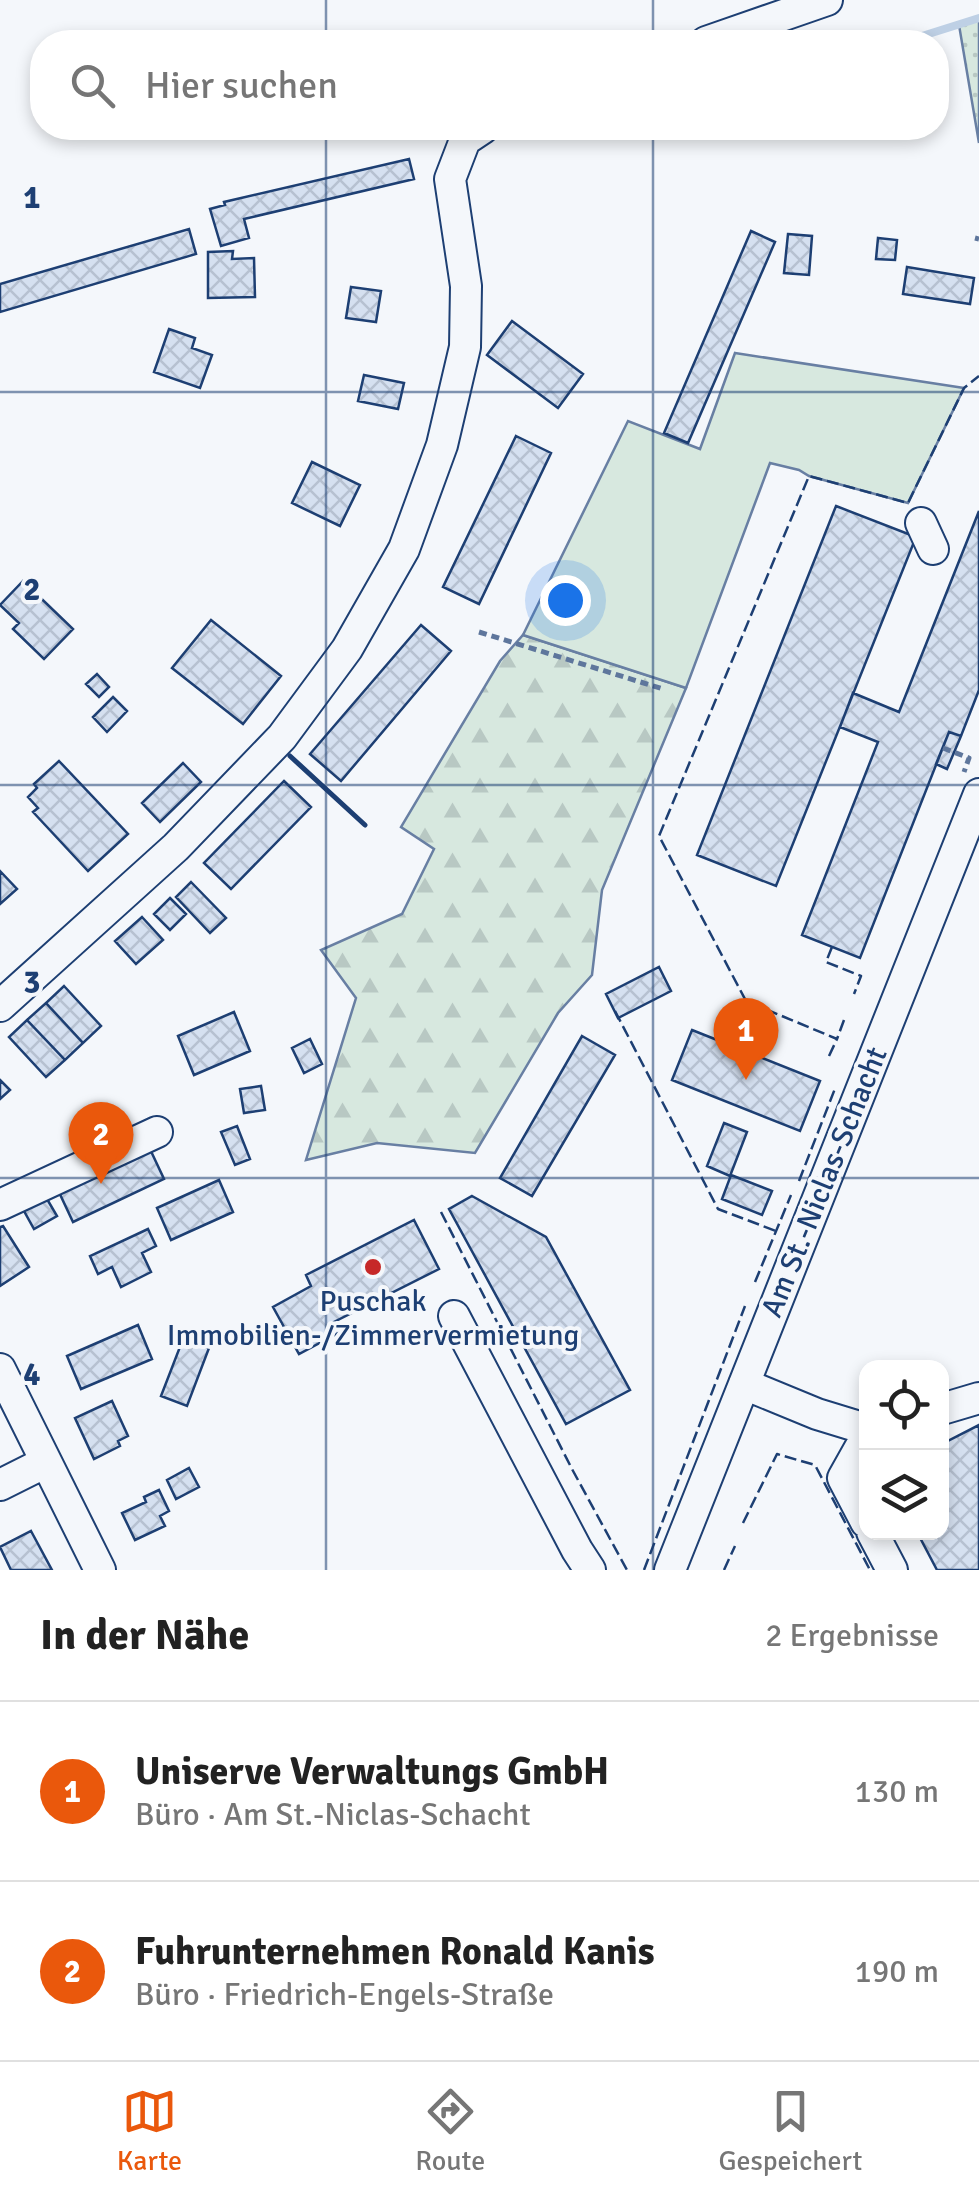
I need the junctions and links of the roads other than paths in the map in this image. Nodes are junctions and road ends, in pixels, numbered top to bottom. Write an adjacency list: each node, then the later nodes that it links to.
1 (827, 0): 2 (street)
2 (741, 30)
3 (471, 140): 5 (street)
4 (979, 794): 10 (street, Am St.-Niclas-Schacht)
5 (0, 1006)
6 (157, 1132): 7 (street)
7 (0, 1205)
8 (454, 1316): 20 (street)
9 (0, 1369): 15 (street)
10 (744, 1384): 13 (street); 21 (street, Am St.-Niclas-Schacht)
11 (979, 1398): 12 (street)
12 (949, 1407)
13 (859, 1427)
14 (859, 1449): 17 (street)
15 (46, 1462): 16 (street); 19 (street)
16 (0, 1485)
17 (859, 1509)
18 (876, 1540): 22 (street)
19 (100, 1570)
20 (590, 1570)
21 (670, 1570)
22 (892, 1570)

